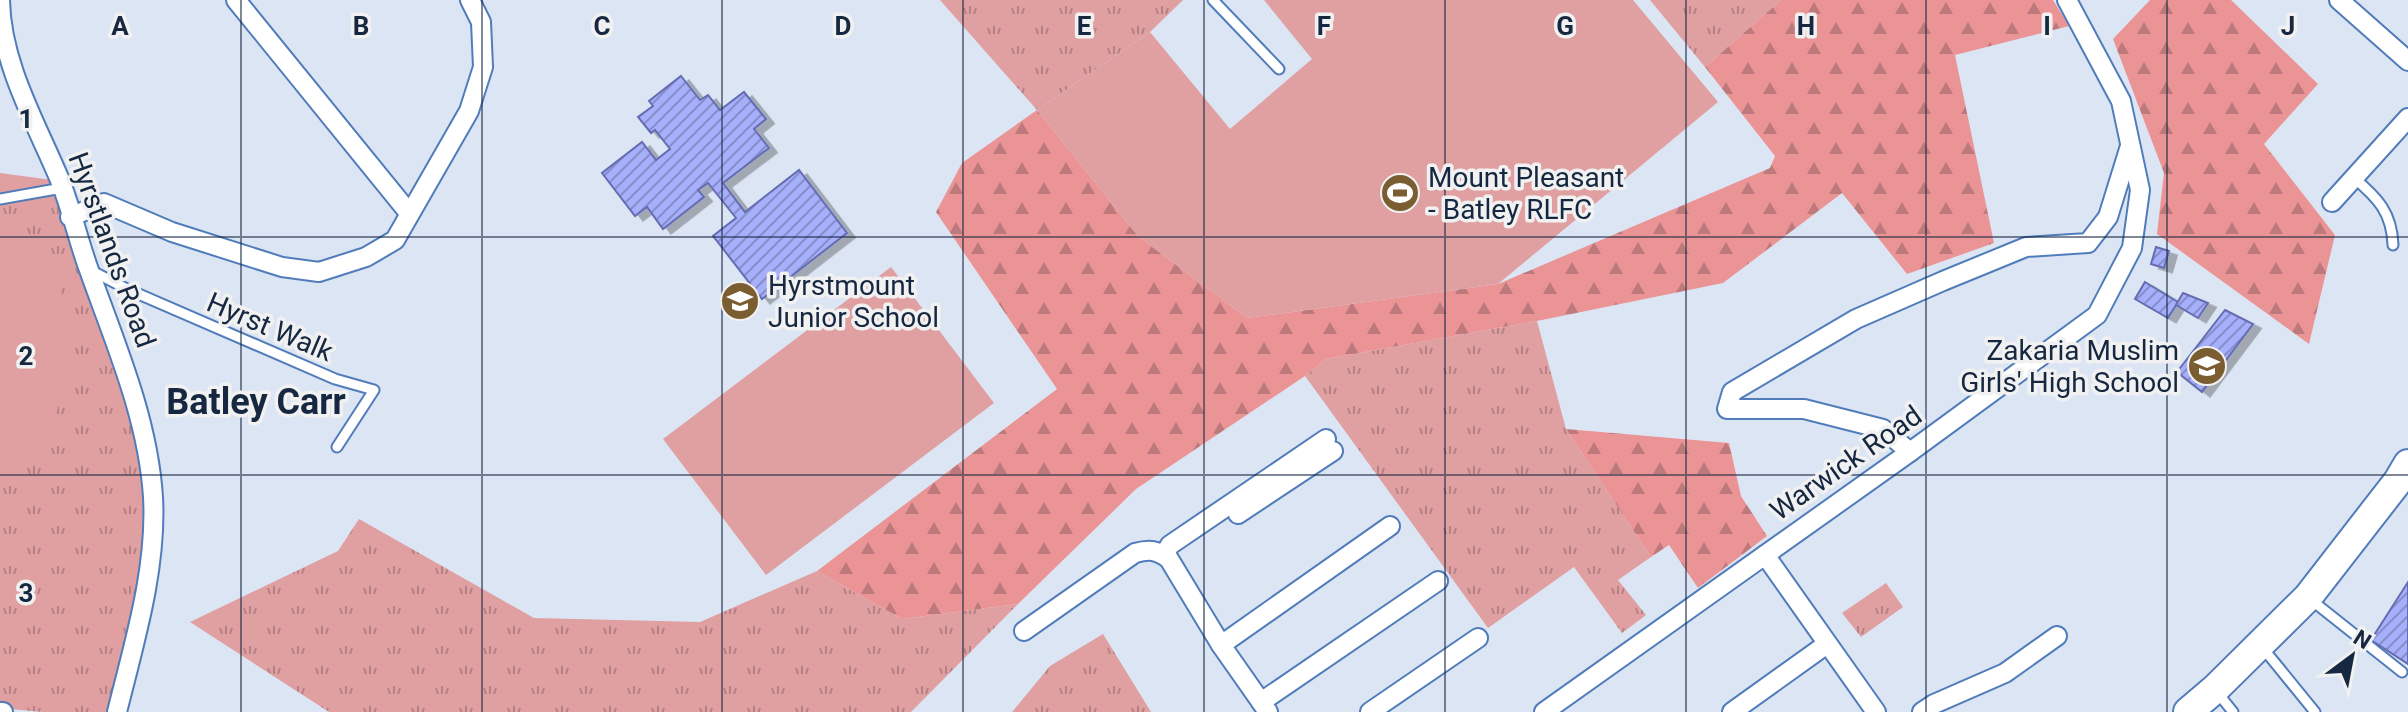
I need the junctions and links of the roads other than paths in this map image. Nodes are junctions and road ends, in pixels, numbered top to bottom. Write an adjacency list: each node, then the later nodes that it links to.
1 (0, 0): 7 (street, Hyrstlands Road)
2 (236, 0): 16 (street)
3 (470, 0): 16 (street)
4 (1213, 0): 9 (lane)
5 (2067, 0): 11 (street, Warwick Road)
6 (2343, 1): 8 (street)
7 (0, 26): 13 (street, Hyrstlands Road)
8 (2408, 61)
9 (1279, 69)
10 (2408, 118): 12 (street)
11 (2131, 143): 22 (street, Warwick Road); 22 (street)
12 (2354, 178): 15 (street); 18 (lane)
13 (62, 188): 14 (lane); 17 (street, Hyrstlands Road)
14 (0, 199)
15 (2332, 202)
16 (409, 213): 17 (street)
17 (70, 217): 19 (street, Hyrstlands Road)
18 (2393, 245)
19 (89, 269): 21 (lane, Hyrst Walk); 38 (street, Hyrstlands Road)
20 (1330, 445): 25 (street)
21 (337, 447)
22 (1910, 452): 26 (street, Warwick Road)
23 (2408, 464): 28 (main road)
24 (1390, 526): 34 (street)
25 (1161, 555): 29 (street); 34 (street)
26 (1765, 555): 32 (street); 40 (street, Warwick Road)
27 (1438, 581): 37 (street)
28 (2308, 597): 33 (main road); 35 (lane)
29 (1024, 631)
30 (2057, 636): 43 (street)
31 (1478, 638): 39 (street)
32 (1827, 644): 41 (street); 42 (street)
33 (2260, 644): 36 (main road); 46 (lane)
34 (1221, 645): 37 (street)
35 (2402, 672)
36 (2215, 689): 44 (main road); 45 (lane)
37 (1264, 707)
38 (117, 712)
39 (1370, 712)
40 (1544, 712)
41 (1732, 712)
42 (1876, 712)
43 (1922, 712)
44 (2188, 712)
45 (2233, 712)
46 (2315, 712)

